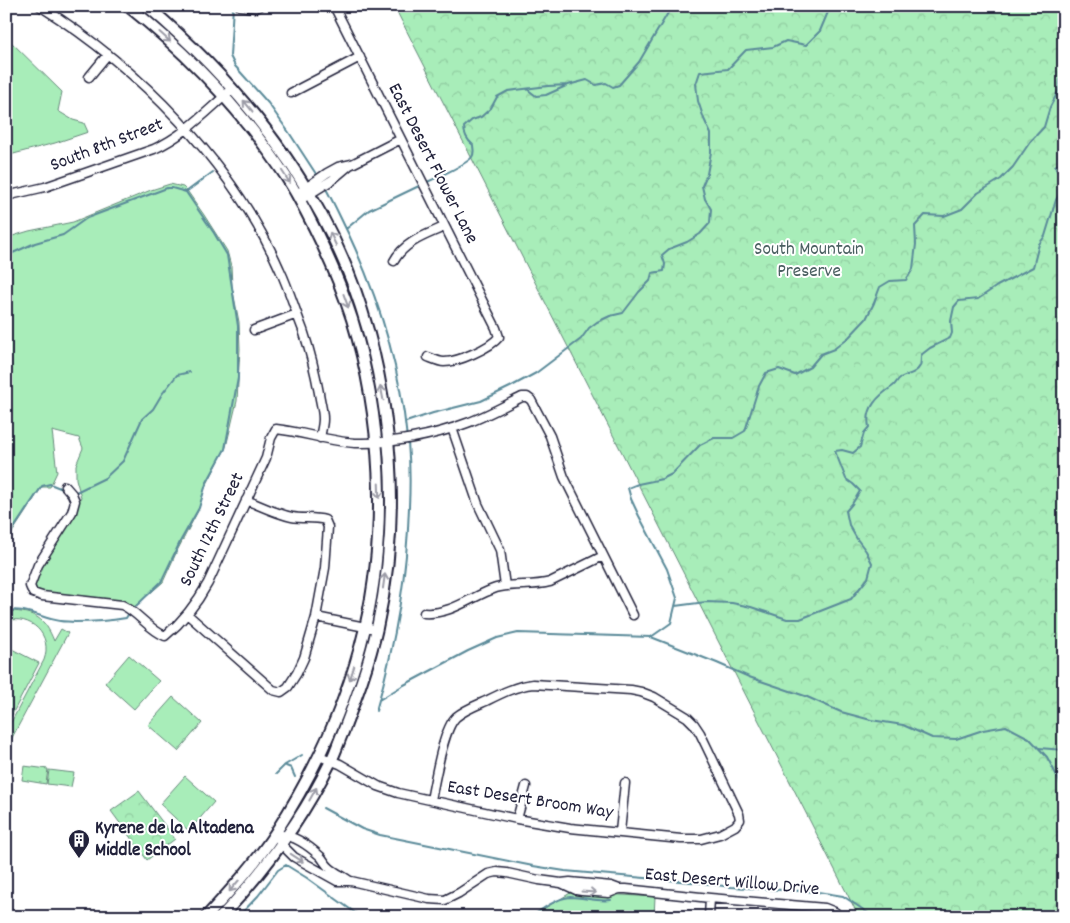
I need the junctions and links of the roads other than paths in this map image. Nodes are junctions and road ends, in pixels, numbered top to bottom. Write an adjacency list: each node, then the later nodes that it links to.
1 (40, 6): 7 (street)
2 (128, 6): 12 (street, one-way to 12)
3 (146, 6): 10 (street)
4 (240, 6): 5 (street)
5 (260, 6)
6 (334, 6): 8 (street, East Desert Flower Lane)
7 (108, 54): 9 (street); 13 (street)
8 (360, 58): 11 (street); 14 (street, East Desert Flower Lane)
9 (90, 77)
10 (233, 88): 12 (street, South 8th Street); 15 (street, one-way to 10)
11 (291, 93)
12 (224, 96): 13 (street, South 8th Street); 17 (street, one-way to 17)
13 (187, 130): 16 (street, South 8th Street); 20 (street)
14 (401, 139): 15 (street); 18 (street, East Desert Flower Lane)
15 (312, 187): 17 (street); 21 (street, one-way to 15)
16 (6, 196)
17 (298, 197): 22 (street, one-way to 22)
18 (444, 227): 19 (street); 24 (street, East Desert Flower Lane)
19 (394, 261)
20 (297, 314): 23 (street); 26 (street)
21 (366, 325): 22 (street); 28 (street, one-way to 21)
22 (354, 328): 27 (street)
23 (254, 330)
24 (428, 357)
25 (452, 428): 28 (street); 31 (street); 32 (street)
26 (320, 438): 27 (street); 30 (street, South 12th Street)
27 (376, 442): 28 (street); 37 (street, one-way to 37)
28 (388, 442): 38 (street, one-way to 28)
29 (65, 486): 34 (street, South 12th Street)
30 (246, 500): 34 (street, South 12th Street); 36 (street)
31 (603, 556): 32 (street); 35 (street)
32 (505, 586): 33 (street)
33 (424, 613)
34 (187, 614): 36 (street)
35 (634, 615)
36 (316, 617): 37 (street)
37 (365, 627): 38 (street); 39 (street, one-way to 39)
38 (376, 629): 40 (street)
39 (319, 756): 40 (street, East Desert Broom Way); 46 (street)
40 (332, 760): 43 (street, East Desert Broom Way); 47 (street, one-way to 40)
41 (625, 783): 45 (street)
42 (526, 786): 44 (street)
43 (430, 800): 44 (street, East Desert Broom Way); 45 (street, East Desert Broom Way)
44 (517, 819): 45 (street, East Desert Broom Way)
45 (620, 832)
46 (275, 834): 47 (street, East Desert Willow Drive); 48 (street, East Desert Willow Drive); 51 (street, one-way to 51)
47 (287, 835): 48 (street); 49 (street, East Desert Willow Drive)
48 (281, 844): 49 (street, East Desert Willow Drive, one-way to 49); 52 (street)
49 (350, 881): 50 (street, East Desert Willow Drive)
50 (710, 898): 53 (street); 54 (street, East Desert Willow Drive)
51 (206, 917)
52 (221, 917)
53 (709, 917)
54 (839, 917)

